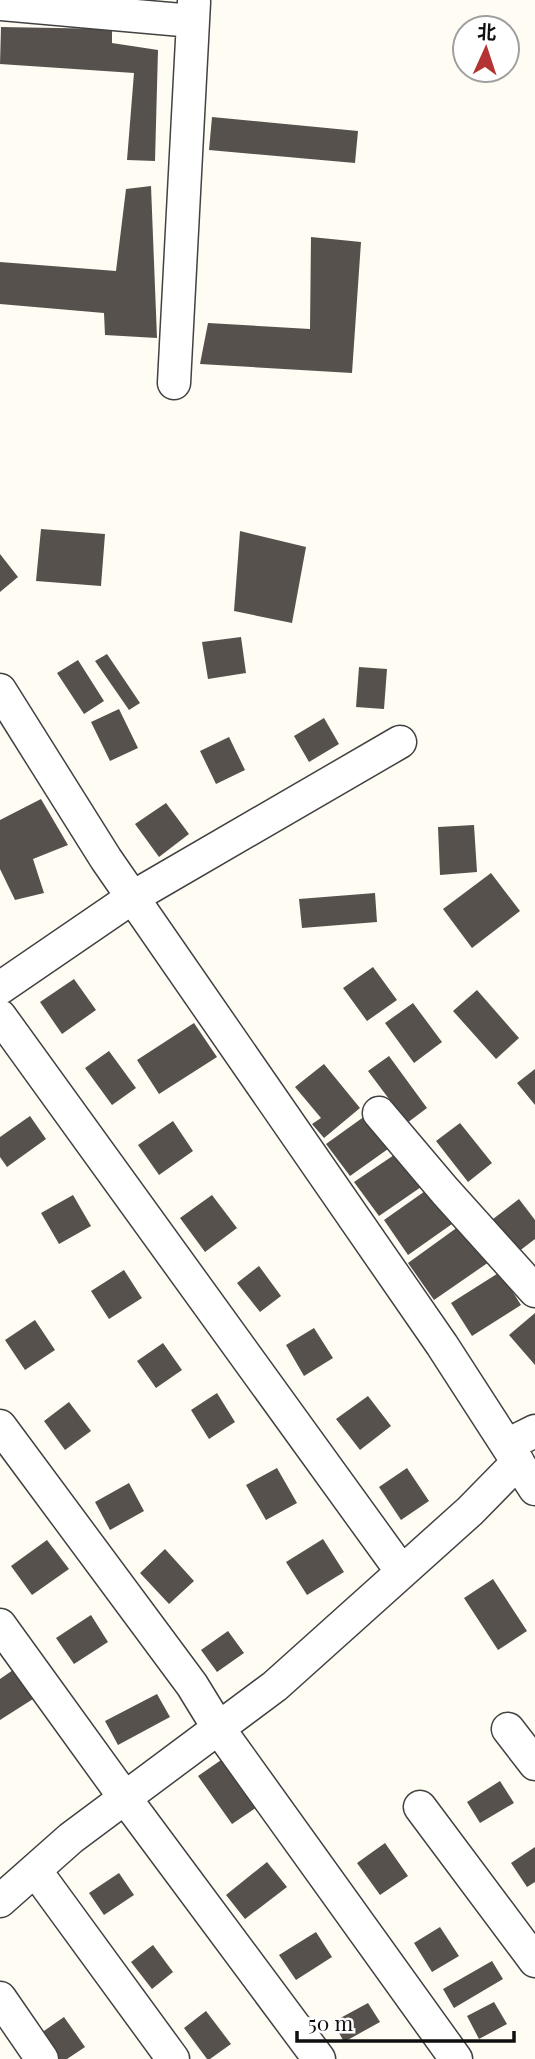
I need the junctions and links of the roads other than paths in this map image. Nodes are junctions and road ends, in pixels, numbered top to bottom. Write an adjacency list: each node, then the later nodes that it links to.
1 (0, 4): 2 (street)
2 (193, 10): 3 (street)
3 (174, 383)
4 (0, 690): 6 (street)
5 (400, 742): 6 (street)
6 (132, 897): 7 (street); 13 (street)
7 (0, 988)
8 (0, 1016): 15 (street)
9 (379, 1112): 10 (street)
10 (535, 1291)
11 (0, 1426): 18 (street)
12 (535, 1431): 13 (street)
13 (512, 1454): 14 (street); 15 (street)
14 (535, 1489)
15 (402, 1572): 18 (street)
16 (0, 1625): 20 (street)
17 (508, 1728): 19 (street)
18 (219, 1729): 20 (street); 29 (street)
19 (535, 1764)
20 (125, 1798): 22 (street); 28 (street)
21 (421, 1807): 24 (street)
22 (35, 1870): 23 (street); 27 (street)
23 (0, 1901)
24 (535, 1961)
25 (0, 1998): 26 (street)
26 (42, 2059)
27 (173, 2059)
28 (319, 2059)
29 (456, 2059)

